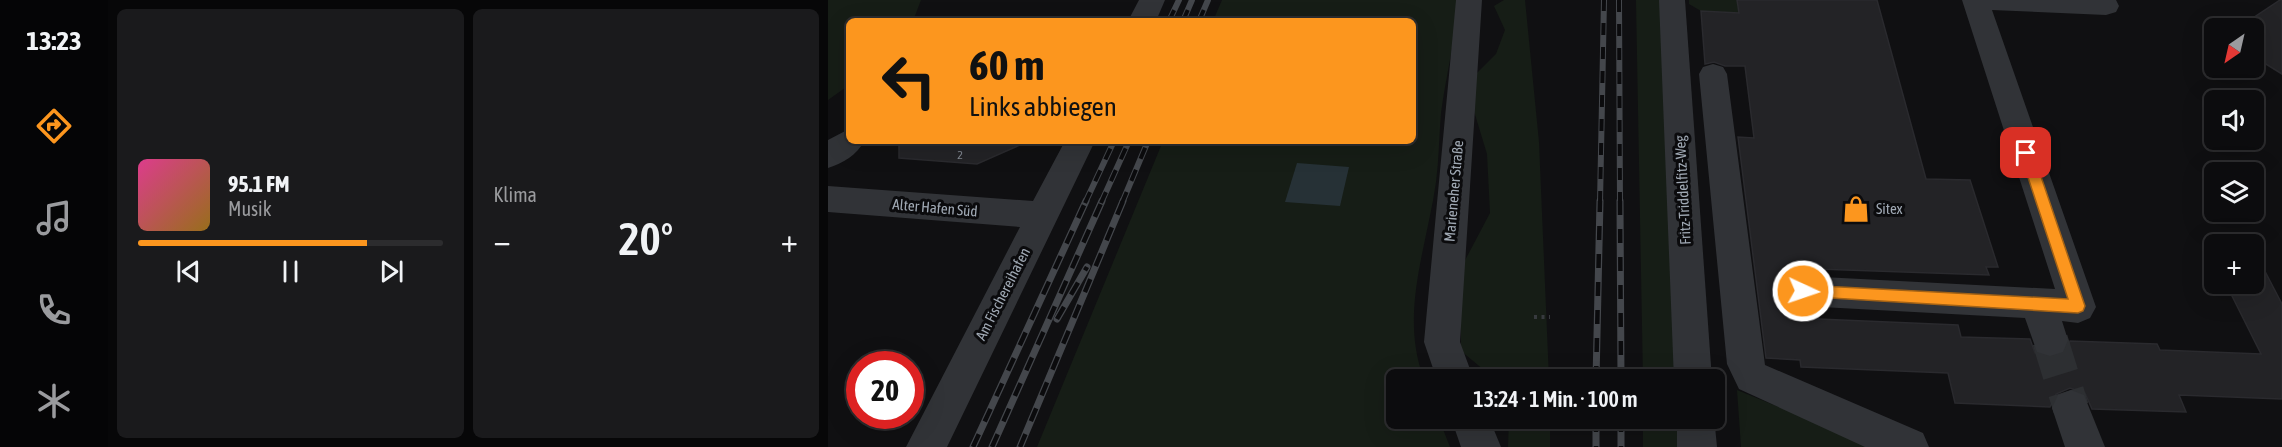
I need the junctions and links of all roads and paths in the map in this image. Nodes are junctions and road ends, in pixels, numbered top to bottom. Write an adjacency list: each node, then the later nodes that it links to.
1 (1152, 0): 7 (street)
2 (1469, 0): 17 (street, Marieneher Straße)
3 (1672, 0): 18 (street, Fritz-Triddelfitz-Weg)
4 (1975, 0): 5 (street); 15 (street)
5 (2072, 2): 6 (street)
6 (2106, 6)
7 (1143, 18)
8 (1713, 75): 25 (street)
9 (846, 143): 11 (street)
10 (1078, 144): 13 (street, Am Fischereihafen)
11 (828, 156)
12 (828, 199): 13 (street, Alter Hafen Süd)
13 (1041, 215): 22 (street, Am Fischereihafen)
14 (1803, 291): 15 (street)
15 (2038, 303): 16 (street)
16 (2050, 340)
17 (1452, 369)
18 (1692, 369)
19 (2071, 408): 26 (street)
20 (1474, 429): 23 (street)
21 (1696, 429): 24 (street)
22 (926, 447)
23 (1481, 447)
24 (1697, 447)
25 (1909, 447)
26 (2085, 447)

